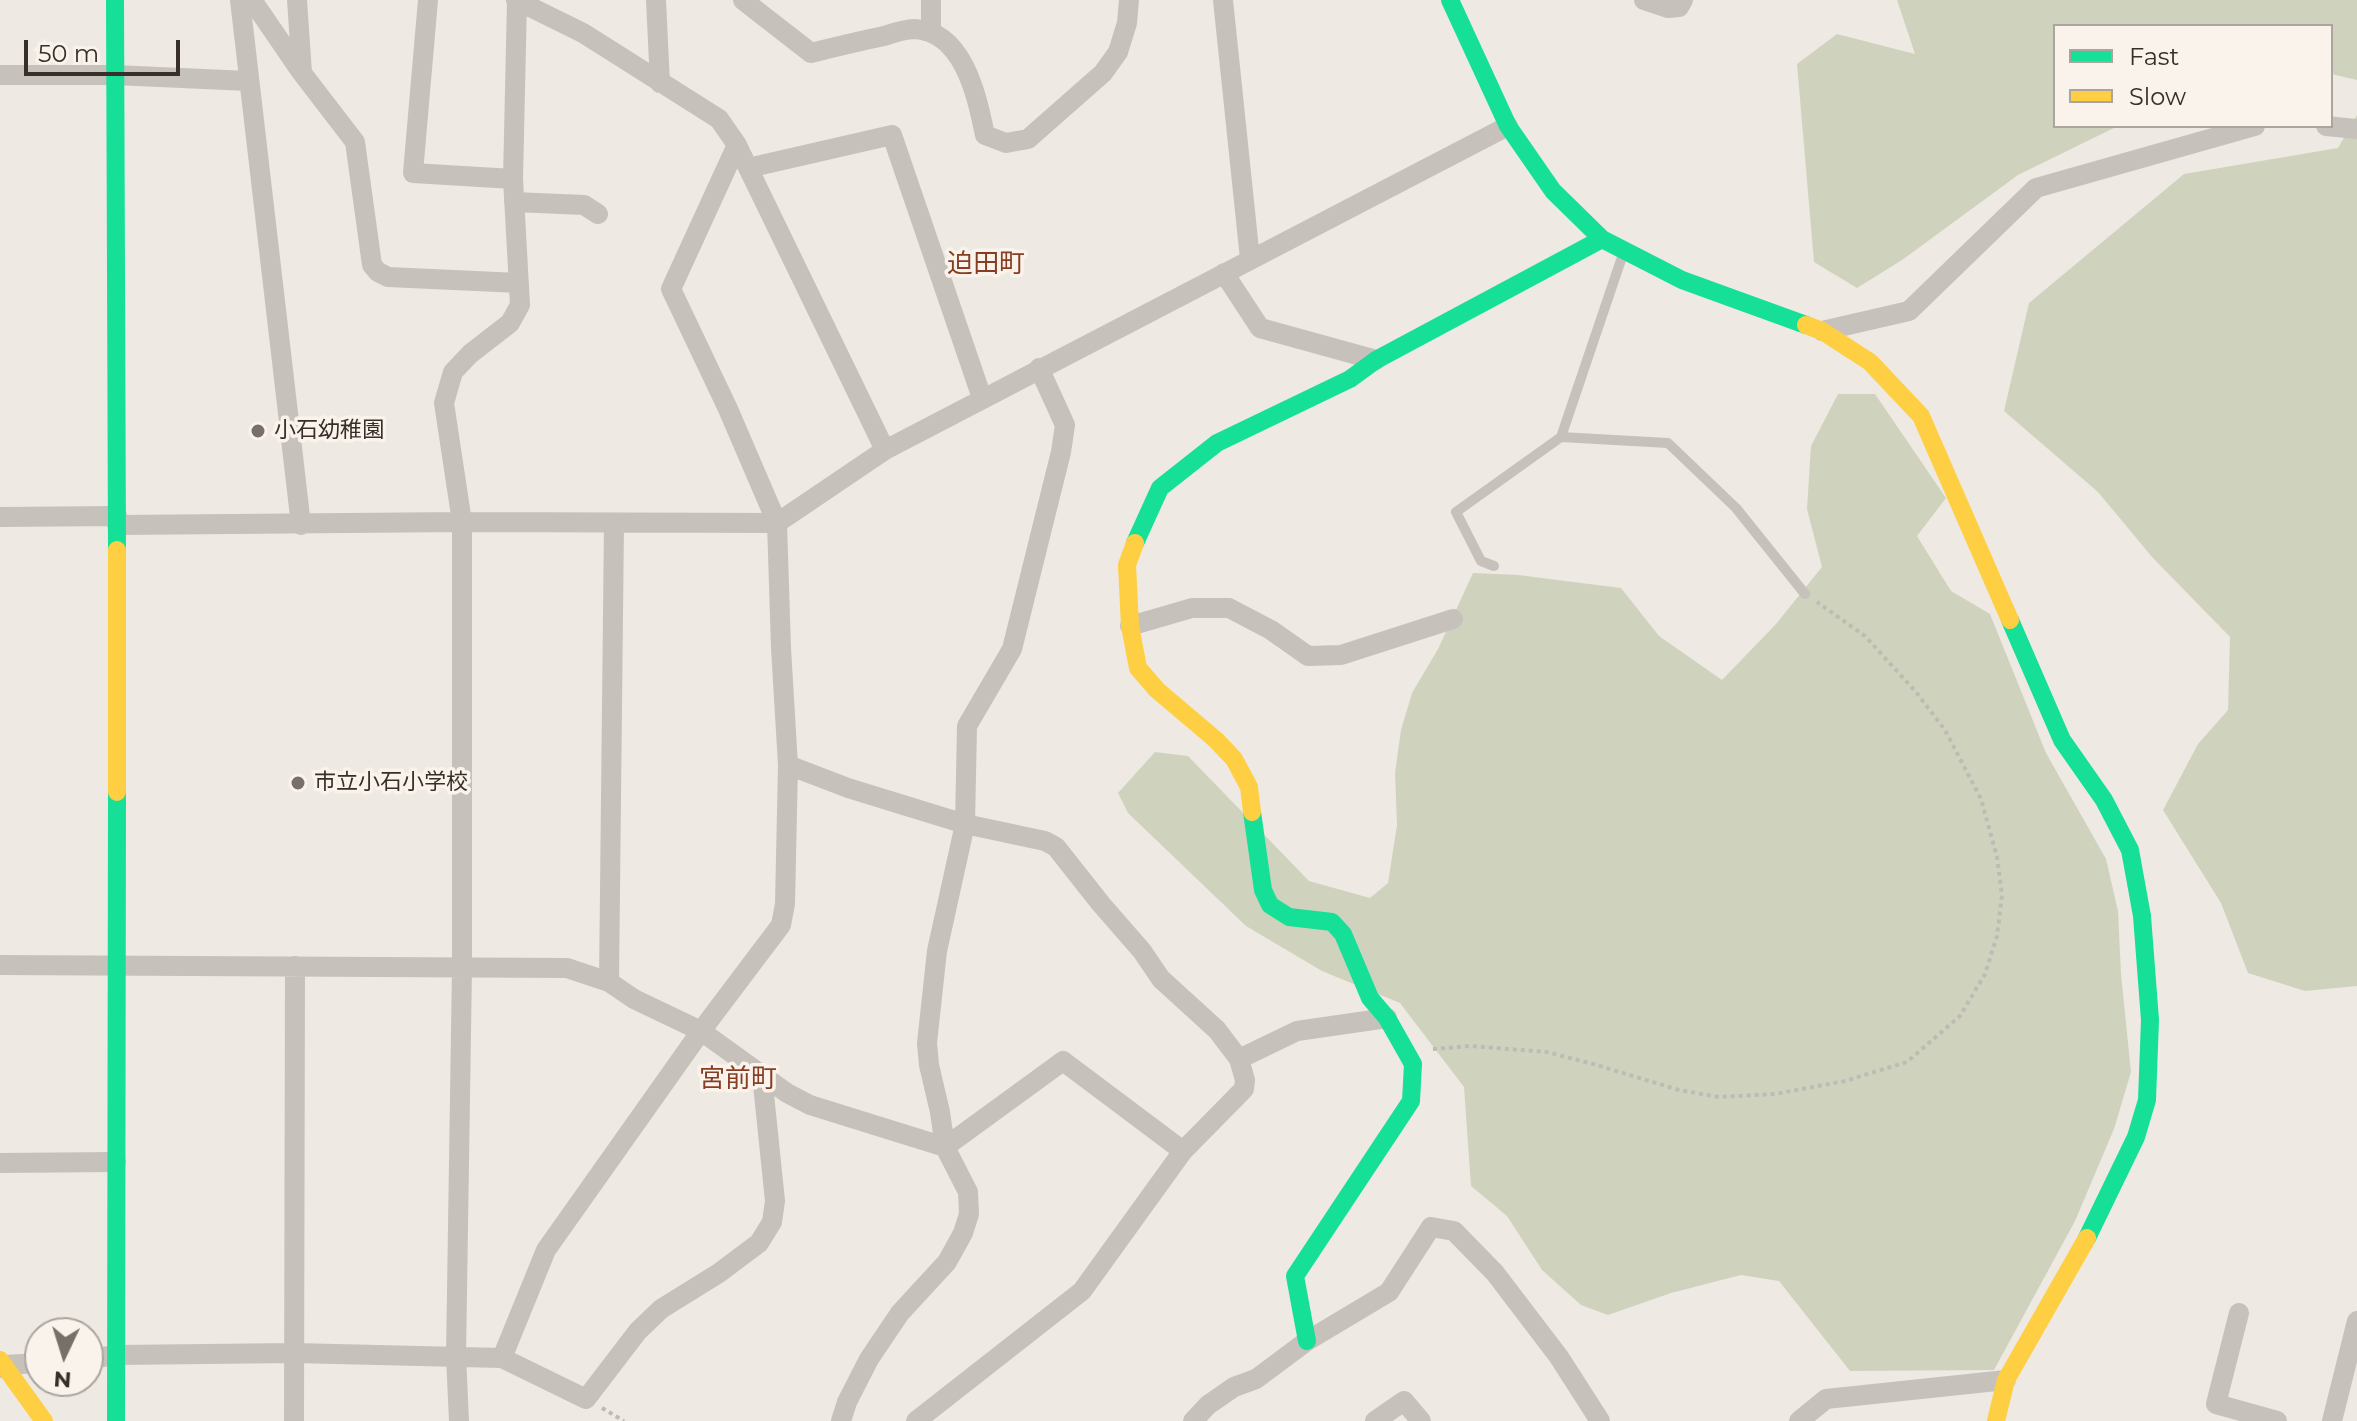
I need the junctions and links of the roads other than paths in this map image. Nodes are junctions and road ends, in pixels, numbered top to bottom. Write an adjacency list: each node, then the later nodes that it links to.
1 (115, 0): 18 (street)
2 (240, 0): 19 (street)
3 (252, 0): 16 (street)
4 (297, 0): 16 (street)
5 (428, 0): 27 (street)
6 (656, 0): 20 (street)
7 (743, 0): 15 (street)
8 (931, 0): 15 (street)
9 (1129, 0): 15 (street)
10 (1223, 0): 32 (street)
11 (1644, 0): 12 (street)
12 (1683, 0)
13 (516, 1): 20 (street); 27 (street)
14 (1458, 3): 21 (street)
15 (931, 32)
16 (302, 73): 34 (street)
17 (0, 75): 18 (street)
18 (115, 75): 19 (street); 42 (street)
19 (248, 81): 46 (street)
20 (660, 83): 25 (street)
21 (1508, 126): 30 (street); 32 (street)
22 (2333, 127): 24 (street)
23 (2248, 128): 35 (street)
24 (2357, 129)
25 (737, 145): 26 (street); 45 (street)
26 (748, 168): 38 (street); 40 (street)
27 (513, 179): 28 (street)
28 (514, 202): 29 (street); 34 (street)
29 (598, 214)
30 (1602, 239): 31 (street); 36 (street)
31 (1624, 252): 35 (street); 39 (lane)
32 (1250, 259): 33 (street)
33 (1224, 273): 36 (street); 37 (street)
34 (519, 283): 43 (street)
35 (1822, 331): 76 (street)
36 (1376, 360): 50 (street)
37 (1039, 368): 38 (street); 52 (street)
38 (982, 398): 40 (street)
39 (1561, 437): 47 (lane); 48 (lane)
40 (885, 450): 45 (street)
41 (0, 517): 42 (street)
42 (117, 521): 46 (street); 54 (street)
43 (462, 522): 44 (street); 46 (street); 56 (street)
44 (614, 523): 45 (street); 57 (street)
45 (777, 523): 51 (street)
46 (301, 525)
47 (1494, 566)
48 (1805, 594)
49 (1453, 619): 50 (street)
50 (1130, 626): 58 (street)
51 (788, 765): 52 (street); 59 (street)
52 (965, 824): 60 (street); 62 (street)
53 (0, 965): 54 (street)
54 (116, 966): 55 (street); 64 (street)
55 (295, 966): 56 (street); 69 (street)
56 (462, 968): 57 (street); 71 (street)
57 (609, 982): 59 (street)
58 (1387, 1018): 60 (street); 68 (street)
59 (701, 1031): 61 (street); 73 (street)
60 (1239, 1059): 63 (street)
61 (762, 1075): 62 (street); 73 (street)
62 (945, 1147): 63 (street); 81 (street)
63 (1183, 1151): 82 (street)
64 (116, 1162): 65 (street); 70 (street)
65 (0, 1163)
66 (2239, 1313): 89 (street)
67 (2357, 1321): 90 (street)
68 (1307, 1341): 83 (street); 86 (street)
69 (294, 1353): 70 (street); 71 (street); 79 (street)
70 (117, 1355): 72 (street); 78 (street)
71 (456, 1356): 73 (street); 80 (street)
72 (104, 1357)
73 (502, 1358)
74 (24, 1363): 75 (street)
75 (1, 1364): 77 (street)
76 (2006, 1380): 87 (street); 88 (street)
77 (44, 1421)
78 (116, 1421)
79 (294, 1421)
80 (459, 1421)
81 (841, 1421)
82 (916, 1421)
83 (1193, 1421)
84 (1375, 1421): 85 (street)
85 (1421, 1421)
86 (1600, 1421)
87 (1799, 1421)
88 (1996, 1421)
89 (2277, 1421)
90 (2332, 1421)

